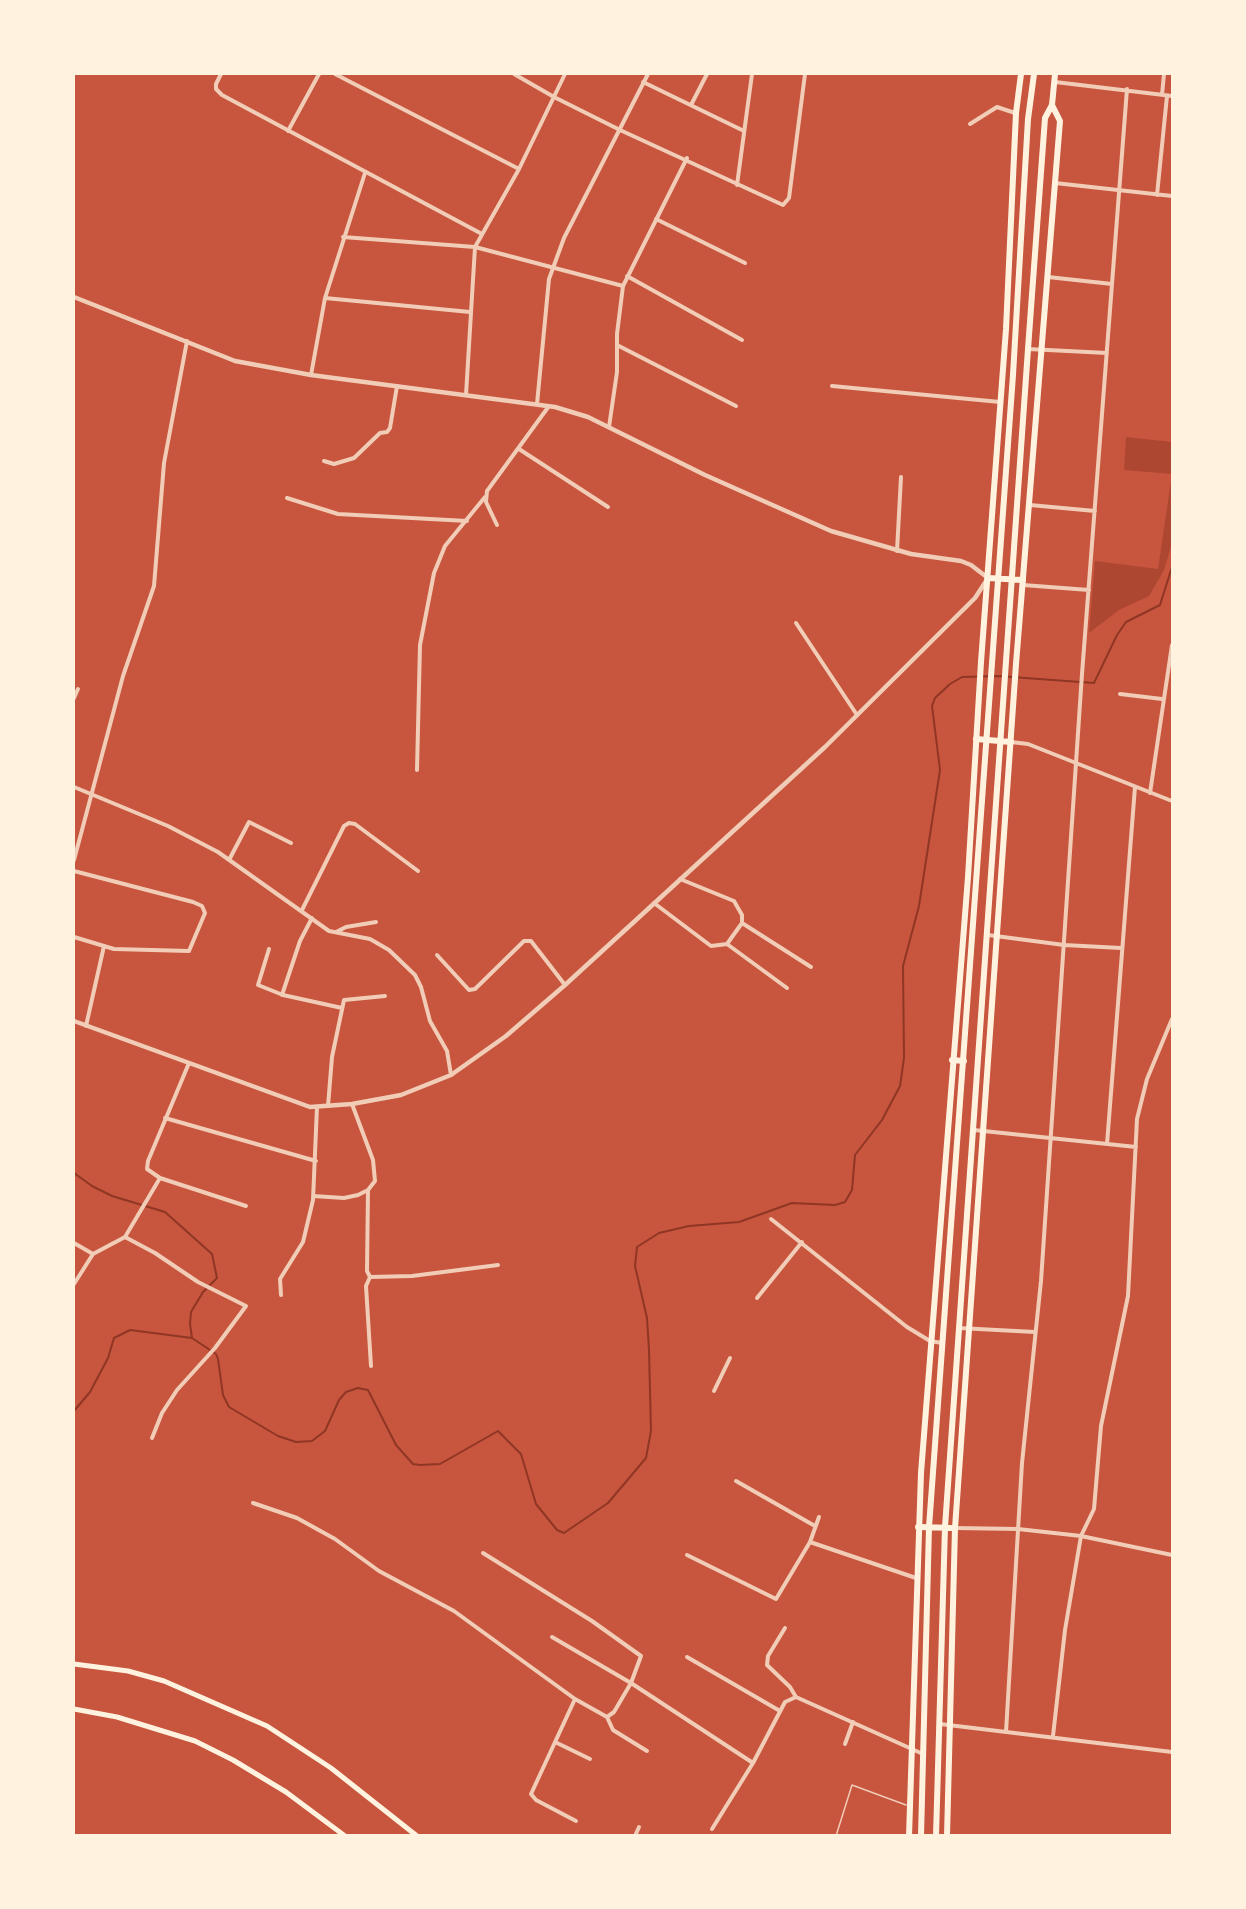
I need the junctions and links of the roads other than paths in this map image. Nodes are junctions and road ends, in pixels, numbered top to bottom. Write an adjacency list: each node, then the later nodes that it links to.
1 (221, 74): 24 (street)
2 (319, 74): 24 (street)
3 (335, 74): 27 (street)
4 (514, 74): 18 (street)
5 (566, 74): 18 (street)
6 (648, 74): 14 (street)
7 (707, 74): 19 (street)
8 (752, 74): 25 (street)
9 (806, 74): 30 (street)
10 (1021, 74): 21 (main road)
11 (1034, 74): 74 (main road)
12 (1055, 74): 15 (main road)
13 (1164, 74): 17 (street)
14 (644, 82): 19 (street); 23 (street)
15 (1054, 82): 16 (street); 20 (main road)
16 (1127, 89): 17 (street); 31 (street)
17 (1167, 96): 32 (street)
18 (554, 97): 23 (street); 27 (street)
19 (691, 105): 25 (street)
20 (1052, 105): 29 (main road); 50 (main road)
21 (1016, 113): 22 (street); 57 (main road)
22 (970, 124)
23 (620, 130): 26 (street); 39 (street)
24 (288, 131): 28 (street)
25 (744, 131): 30 (street)
26 (687, 158): 30 (street); 34 (street)
27 (519, 169): 35 (street)
28 (365, 173): 35 (street); 36 (street)
29 (1055, 183): 31 (street); 41 (main road)
30 (737, 185)
31 (1119, 191): 32 (street); 42 (street)
32 (1157, 195): 33 (street)
33 (1173, 196)
34 (656, 219): 38 (street); 40 (street)
35 (482, 234): 37 (street)
36 (343, 237): 37 (street); 45 (street)
37 (475, 247): 39 (street); 46 (street)
38 (745, 263)
39 (552, 268): 43 (street); 58 (street)
40 (627, 276): 43 (street); 47 (street)
41 (1048, 277): 42 (street); 51 (main road)
42 (1112, 284): 52 (street)
43 (623, 286): 49 (street)
44 (74, 297): 48 (street)
45 (325, 298): 46 (street); 53 (street)
46 (470, 312): 56 (street)
47 (742, 340)
48 (187, 341): 53 (street); 94 (street)
49 (617, 345): 60 (street); 61 (street)
50 (1028, 349): 51 (street); 75 (main road)
51 (1042, 349): 52 (street); 67 (main road)
52 (1107, 353): 69 (street)
53 (311, 375): 54 (street)
54 (397, 386): 56 (street); 63 (street)
55 (832, 386): 57 (street)
56 (466, 395): 58 (street)
57 (1001, 402): 73 (main road)
58 (537, 404): 59 (street)
59 (549, 406): 61 (street); 62 (street)
60 (736, 406)
61 (609, 427): 72 (street)
62 (519, 449): 65 (street); 68 (street)
63 (324, 461)
64 (900, 477): 72 (street)
65 (485, 497): 70 (street); 71 (street)
66 (287, 498): 70 (street)
67 (1030, 505): 69 (street); 76 (main road)
68 (608, 507)
69 (1095, 511): 77 (street)
70 (467, 521): 90 (street)
71 (497, 525)
72 (897, 550): 73 (street)
73 (988, 578): 74 (main road); 84 (street); 85 (main road)
74 (998, 578): 75 (main road); 86 (main road)
75 (1011, 579): 76 (main road); 87 (main road)
76 (1023, 582): 77 (street); 88 (main road)
77 (1089, 590): 89 (street)
78 (796, 623): 84 (street)
79 (1173, 645): 83 (street)
80 (78, 689): 82 (street)
81 (1120, 694): 83 (street)
82 (74, 698)
83 (1162, 699): 93 (street)
84 (857, 715): 101 (street)
85 (976, 740): 86 (main road); 126 (main road)
86 (986, 740): 87 (main road); 127 (main road)
87 (1001, 741): 88 (main road); 108 (main road)
88 (1011, 742): 89 (street); 110 (main road)
89 (1077, 765): 92 (street); 112 (street)
90 (417, 770)
91 (74, 787): 94 (street)
92 (1135, 787): 93 (street); 114 (street)
93 (1150, 793): 95 (street)
94 (90, 795): 97 (street); 98 (street)
95 (1173, 801)
96 (291, 843): 98 (street)
97 (74, 860)
98 (230, 860): 103 (street)
99 (74, 871): 113 (street)
100 (418, 871): 103 (street)
101 (679, 879): 102 (street); 106 (street)
102 (654, 903): 111 (street); 118 (street)
103 (302, 910): 104 (street)
104 (312, 918): 107 (street); 120 (street)
105 (376, 922): 107 (street)
106 (742, 922): 111 (street); 117 (street)
107 (336, 932): 129 (street)
108 (987, 935): 110 (street); 134 (main road)
109 (74, 937): 113 (street)
110 (997, 937): 112 (street); 135 (main road)
111 (727, 944): 119 (street)
112 (1064, 945): 114 (street); 136 (street)
113 (104, 946): 125 (street)
114 (1121, 948): 137 (street)
115 (269, 949): 120 (street)
116 (437, 955): 118 (street)
117 (811, 967)
118 (565, 985): 129 (street)
119 (787, 988)
120 (282, 994): 122 (street)
121 (385, 996): 122 (street)
122 (342, 1008): 131 (street)
123 (1173, 1019): 138 (street)
124 (74, 1022): 125 (street)
125 (86, 1026): 128 (street)
126 (952, 1060): 127 (main road); 157 (main road)
127 (964, 1061): 158 (main road)
128 (189, 1063): 132 (street); 133 (street)
129 (451, 1075): 130 (street)
130 (352, 1104): 131 (street); 141 (street)
131 (328, 1106): 132 (street)
132 (316, 1107): 139 (street)
133 (165, 1118): 139 (street); 140 (street)
134 (974, 1130): 135 (street); 154 (main road)
135 (983, 1132): 136 (street); 155 (main road)
136 (1050, 1138): 137 (street); 156 (street)
137 (1107, 1144): 138 (street)
138 (1136, 1146): 172 (street)
139 (316, 1161): 142 (street)
140 (160, 1178): 143 (street); 145 (street)
141 (368, 1190): 142 (street); 150 (street)
142 (313, 1196): 152 (street)
143 (246, 1206)
144 (771, 1219): 146 (street)
145 (125, 1237): 148 (street); 162 (street)
146 (802, 1242): 153 (street); 157 (street)
147 (74, 1243): 148 (street)
148 (93, 1254): 151 (street)
149 (498, 1265): 150 (street)
150 (370, 1277): 160 (street)
151 (74, 1284)
152 (281, 1295)
153 (757, 1298)
154 (959, 1328): 155 (street); 169 (main road)
155 (969, 1328): 156 (street); 170 (main road)
156 (1035, 1332): 171 (street)
157 (930, 1341): 158 (street); 167 (main road)
158 (944, 1344): 168 (main road)
159 (730, 1358): 161 (street)
160 (371, 1366)
161 (714, 1391)
162 (152, 1438)
163 (736, 1481): 166 (street)
164 (253, 1503): 184 (street)
165 (819, 1517): 166 (street)
166 (815, 1526): 173 (street)
167 (918, 1527): 168 (main road); 177 (main road)
168 (929, 1527): 169 (main road); 198 (main road)
169 (945, 1527): 170 (main road); 189 (main road)
170 (955, 1528): 171 (street); 190 (main road)
171 (1018, 1529): 172 (street); 191 (street)
172 (1081, 1536): 176 (street); 192 (street)
173 (810, 1542): 175 (street); 177 (street)
174 (483, 1552): 182 (street)
175 (687, 1555)
176 (1173, 1555)
177 (916, 1578): 195 (main road)
178 (786, 1628): 183 (street)
179 (552, 1637): 182 (street)
180 (687, 1657): 186 (street)
181 (74, 1664): 206 (main road)
182 (631, 1683): 187 (street); 200 (street)
183 (796, 1697): 186 (street); 188 (street)
184 (575, 1699): 187 (street); 193 (street)
185 (74, 1709): 205 (main road)
186 (780, 1711): 200 (street)
187 (607, 1717): 196 (street)
188 (853, 1722): 194 (street); 195 (street)
189 (940, 1724): 190 (street); 211 (main road)
190 (950, 1725): 191 (street); 212 (main road)
191 (1006, 1732): 192 (street)
192 (1053, 1736): 197 (street)
193 (555, 1742): 199 (street); 202 (street)
194 (845, 1744)
195 (913, 1750): 198 (street); 201 (main road)
196 (646, 1751)
197 (1173, 1752)
198 (923, 1754): 210 (main road)
199 (590, 1759)
200 (753, 1763): 204 (street)
201 (910, 1806): 208 (lane); 209 (main road)
202 (576, 1821)
203 (639, 1827): 207 (street)
204 (712, 1829)
205 (345, 1836)
206 (417, 1836)
207 (635, 1836)
208 (836, 1836)
209 (909, 1836)
210 (921, 1836)
211 (936, 1836)
212 (947, 1836)

